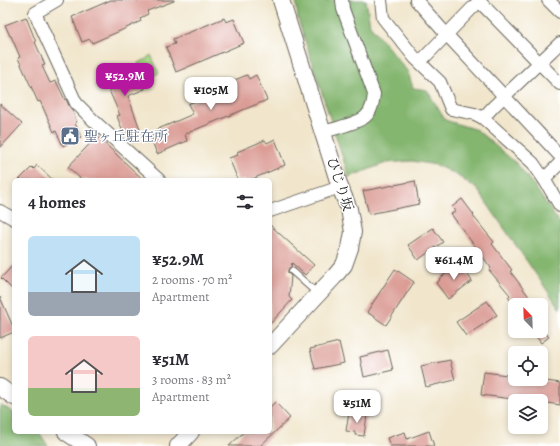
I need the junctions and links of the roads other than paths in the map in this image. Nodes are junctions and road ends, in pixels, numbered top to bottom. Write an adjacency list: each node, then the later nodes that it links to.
1 (57, 0): 19 (street)
2 (281, 0): 16 (street, ひじり坂)
3 (342, 0): 16 (street)
4 (381, 0): 11 (street)
5 (416, 0): 9 (street)
6 (479, 0): 9 (street); 12 (street)
7 (548, 0): 8 (street)
8 (560, 12)
9 (446, 34): 11 (street); 14 (street)
10 (560, 43): 12 (street)
11 (420, 62): 15 (street)
12 (539, 62): 13 (street); 14 (street)
13 (560, 84)
14 (504, 96): 15 (street); 17 (street)
15 (483, 118): 20 (street)
16 (323, 132): 21 (street, ひじり坂)
17 (560, 156)
18 (560, 163): 20 (street)
19 (157, 178)
20 (544, 179): 22 (street)
21 (340, 187): 23 (street); 27 (street, ひじり坂)
22 (560, 206)
23 (272, 210)
24 (0, 211): 25 (street)
25 (12, 219)
26 (292, 271): 27 (lane)
27 (318, 294): 28 (street, ひじり坂)
28 (272, 344)
29 (0, 387): 30 (street)
30 (12, 396)
31 (69, 434): 33 (street)
32 (189, 434): 34 (street)
33 (87, 446)
34 (178, 446)

